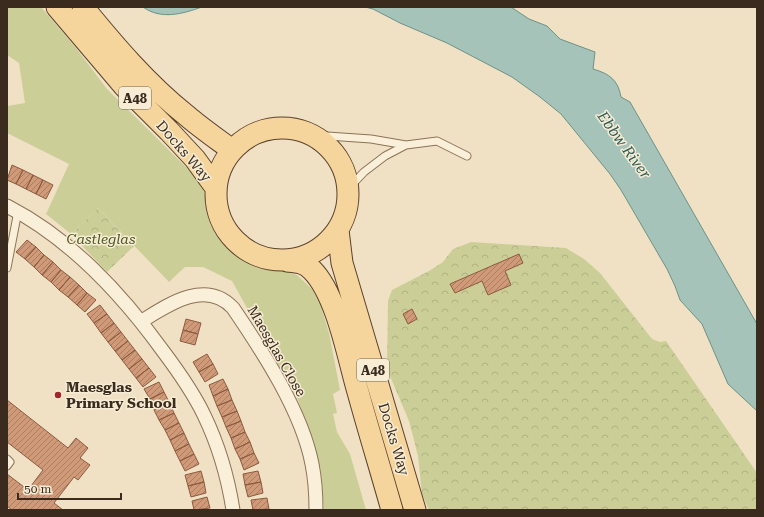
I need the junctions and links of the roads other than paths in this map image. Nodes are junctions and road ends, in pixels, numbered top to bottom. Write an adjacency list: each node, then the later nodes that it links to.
1 (57, 7): 7 (main road, Docks Way / A48)
2 (83, 7): 5 (main road, Docks Way / A48)
3 (313, 135): 4 (lane); 5 (main road); 8 (main road)
4 (406, 145): 6 (lane); 8 (lane)
5 (232, 150): 7 (main road)
6 (467, 156)
7 (216, 188): 11 (main road)
8 (348, 189): 10 (main road)
9 (12, 209): 12 (lane); 13 (street)
10 (338, 230): 11 (main road); 19 (main road, Docks Way / A48)
11 (287, 261): 18 (main road, Docks Way / A48)
12 (7, 268)
13 (142, 321): 16 (street); 17 (street, Maesglas Close)
14 (7, 459): 15 (lane)
15 (7, 466)
16 (233, 510)
17 (316, 510)
18 (392, 510)
19 (415, 510)

